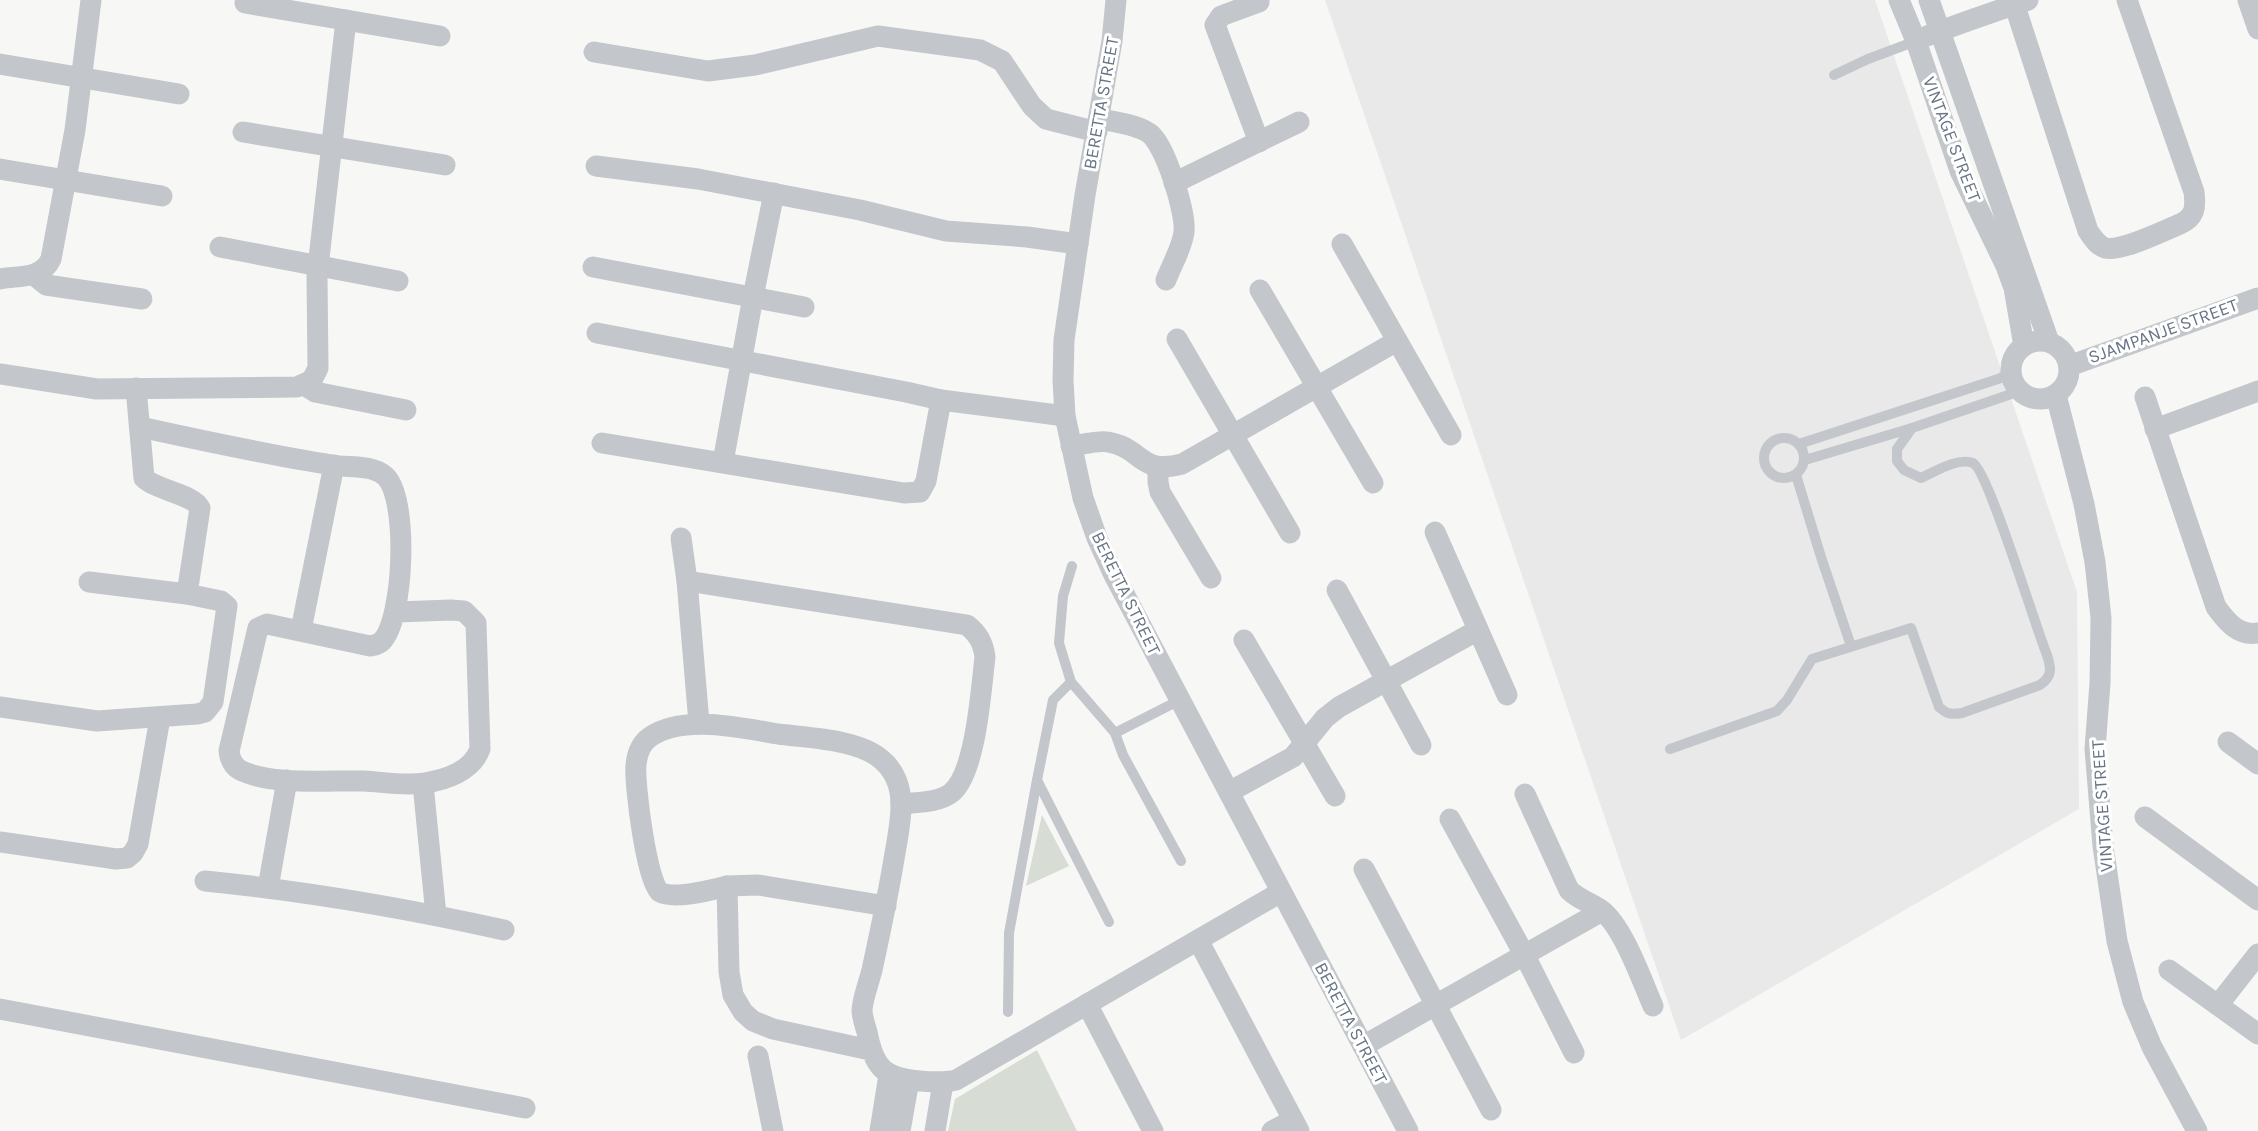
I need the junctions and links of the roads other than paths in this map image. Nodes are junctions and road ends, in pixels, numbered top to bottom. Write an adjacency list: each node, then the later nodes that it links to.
1 (91, 0): 18 (street)
2 (1116, 0): 21 (street, BERETTA STREET)
3 (1899, 0): 14 (street, VINTAGE STREET)
4 (1929, 0): 12 (street, VINTAGE STREET)
5 (2127, 0): 8 (street)
6 (2248, 0): 11 (street)
7 (1259, 2): 23 (street)
8 (2018, 2): 12 (street)
9 (244, 3): 10 (street)
10 (346, 20): 13 (street); 24 (street)
11 (2258, 29)
12 (1939, 32): 14 (street); 49 (street, VINTAGE STREET)
13 (440, 36)
14 (1916, 41): 17 (lane); 50 (street, VINTAGE STREET)
15 (594, 52): 21 (street)
16 (0, 64): 18 (street)
17 (1834, 75)
18 (81, 78): 19 (street); 28 (street)
19 (179, 94)
20 (1299, 122): 23 (street)
21 (1098, 125): 29 (street); 32 (street, BERETTA STREET)
22 (243, 132): 24 (street)
23 (1259, 142): 29 (street)
24 (332, 147): 25 (street); 35 (street)
25 (445, 165)
26 (596, 165): 30 (street)
27 (0, 169): 28 (street)
28 (65, 180): 31 (street); 37 (street)
29 (1174, 183): 39 (street)
30 (774, 193): 32 (street); 42 (street)
31 (162, 196)
32 (1078, 244): 64 (street, BERETTA STREET)
33 (1342, 244): 48 (street)
34 (220, 247): 35 (street)
35 (318, 267): 40 (street); 55 (street)
36 (593, 267): 42 (street)
37 (34, 275): 38 (street); 44 (street)
38 (0, 279)
39 (1166, 280)
40 (398, 281)
41 (1260, 290): 56 (street)
42 (753, 297): 45 (street); 51 (street)
43 (2258, 298): 52 (street, SJAMPANJE STREET)
44 (142, 299)
45 (804, 307)
46 (597, 333): 51 (street)
47 (1177, 339): 68 (street)
48 (1397, 341): 56 (street); 69 (street)
49 (2049, 342): 50 (street); 52 (street)
50 (2024, 346): 53 (street)
51 (741, 360): 62 (street); 74 (street)
52 (2069, 366): 60 (street)
53 (2011, 369): 58 (street); 71 (lane)
54 (0, 374): 57 (street)
55 (304, 385): 57 (street); 63 (street)
56 (1317, 387): 68 (street); 78 (street)
57 (136, 388): 65 (street)
58 (2020, 391): 60 (street); 66 (lane)
59 (2258, 391): 67 (street)
60 (2056, 395): 156 (street, VINTAGE STREET)
61 (2145, 397): 67 (street)
62 (941, 400): 64 (street); 74 (street)
63 (406, 410)
64 (1065, 416): 72 (street, BERETTA STREET)
65 (140, 427): 75 (street); 87 (street)
66 (1912, 428): 73 (lane); 93 (lane)
67 (2155, 429): 91 (street)
68 (1233, 435): 76 (street); 80 (street)
69 (1451, 435)
70 (602, 443): 74 (street)
71 (1799, 444): 73 (lane); 77 (lane)
72 (1071, 446): 76 (street); 97 (street, BERETTA STREET)
73 (1805, 460): 77 (lane)
74 (723, 462)
75 (334, 465): 88 (street); 89 (street)
76 (1158, 468): 83 (street)
77 (1796, 475): 93 (lane)
78 (1373, 483)
79 (1435, 532): 90 (street)
80 (1290, 533)
81 (681, 538): 84 (street)
82 (1072, 566): 95 (lane)
83 (1211, 578)
84 (687, 581): 100 (street); 113 (street)
85 (89, 582): 87 (street)
86 (1337, 590): 94 (street)
87 (187, 594): 99 (street)
88 (396, 612): 89 (street); 109 (street)
89 (301, 630): 107 (street)
90 (1479, 630): 94 (street); 96 (street)
91 (2258, 633)
92 (1244, 640): 103 (street)
93 (1851, 646): 105 (lane)
94 (1387, 681): 103 (street); 104 (street)
95 (1071, 682): 101 (lane); 108 (lane)
96 (1507, 694)
97 (1180, 700): 101 (lane); 110 (street, BERETTA STREET)
98 (0, 707): 99 (street)
99 (160, 718): 116 (street)
100 (699, 723): 113 (street); 120 (street)
101 (1115, 733): 117 (lane)
102 (2228, 742): 106 (street)
103 (1305, 744): 110 (street); 112 (street)
104 (1421, 746)
105 (1670, 749)
106 (2258, 764)
107 (287, 780): 109 (street); 121 (street)
108 (1037, 780): 127 (lane); 138 (lane)
109 (423, 784): 126 (street)
110 (1228, 792): 122 (street, BERETTA STREET)
111 (1525, 794): 125 (street)
112 (1335, 796)
113 (901, 804): 124 (street)
114 (2145, 817): 123 (street)
115 (1450, 819): 131 (street)
116 (0, 842)
117 (1181, 861)
118 (1364, 869): 134 (street)
119 (205, 881): 121 (street)
120 (727, 886): 124 (street); 141 (street)
121 (268, 888): 126 (street)
122 (1281, 892): 129 (street); 140 (street, BERETTA STREET)
123 (2258, 900)
124 (886, 906): 141 (street)
125 (1602, 911): 131 (street); 136 (street)
126 (436, 915): 128 (street)
127 (1108, 922)
128 (504, 930)
129 (1198, 940): 133 (street); 148 (street)
130 (2258, 954): 135 (street)
131 (1525, 956): 134 (street); 142 (street)
132 (2169, 970): 135 (street)
133 (1087, 1004): 145 (street); 153 (street)
134 (1436, 1005): 140 (street); 147 (street)
135 (2218, 1005): 139 (street)
136 (1653, 1006)
137 (0, 1009): 146 (street)
138 (1008, 1012)
139 (2258, 1034)
140 (1363, 1046): 155 (street, BERETTA STREET)
141 (870, 1050): 144 (street)
142 (1574, 1053)
143 (758, 1056): 149 (street)
144 (899, 1078): 145 (street); 150 (street); 151 (street)
145 (943, 1083): 152 (street)
146 (525, 1108)
147 (1491, 1110)
148 (1296, 1125): 154 (street)
149 (773, 1131)
150 (880, 1131)
151 (900, 1131)
152 (935, 1131)
153 (1154, 1131)
154 (1272, 1131)
155 (1408, 1131)
156 (2198, 1131)

